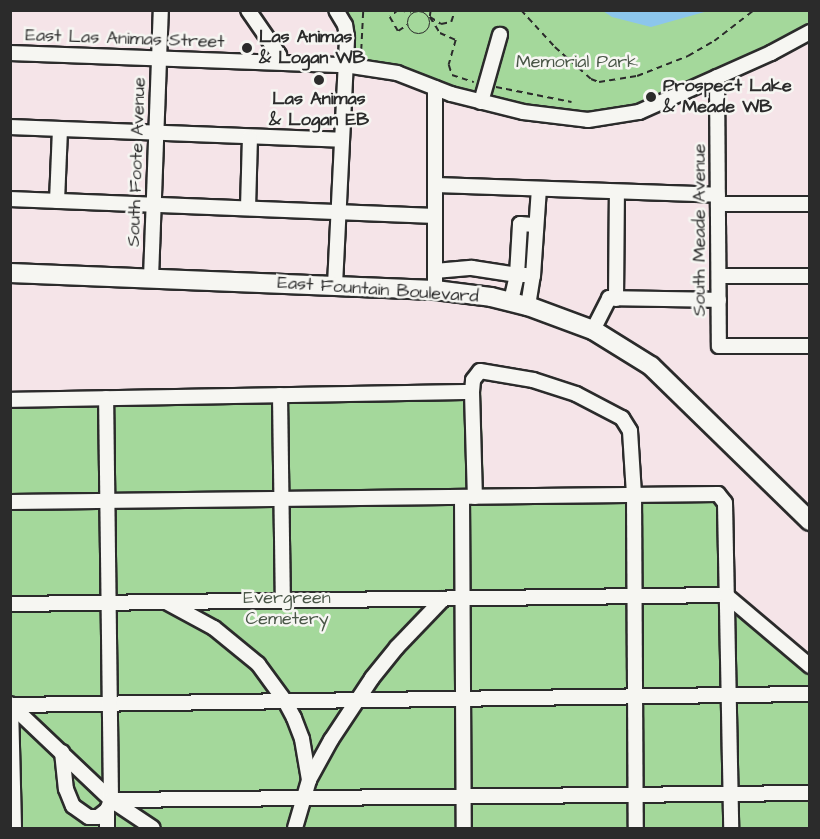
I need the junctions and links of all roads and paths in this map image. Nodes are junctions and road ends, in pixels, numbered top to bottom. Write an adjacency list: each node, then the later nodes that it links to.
1 (161, 10): 17 (street, South Foote Avenue)
2 (248, 10): 18 (street)
3 (336, 10): 19 (street)
4 (363, 10): 15 (path)
5 (400, 10): 10 (path); 12 (path)
6 (431, 10): 11 (path)
7 (455, 10): 11 (path)
8 (521, 10): 9 (path)
9 (754, 10)
10 (413, 13): 11 (path); 12 (path)
11 (430, 17): 12 (path)
12 (408, 24)
13 (810, 32): 20 (street, East Las Animas Street)
14 (500, 35): 22 (street)
15 (361, 50)
16 (10, 52): 17 (street, East Las Animas Street)
17 (159, 58): 18 (street, East Las Animas Street); 25 (street, South Foote Avenue)
18 (279, 62): 19 (street, East Las Animas Street)
19 (345, 65): 21 (street, East Las Animas Street); 27 (street)
20 (717, 77): 22 (street, East Las Animas Street); 32 (street, South Meade Avenue)
21 (435, 88): 22 (street, East Las Animas Street); 28 (street)
22 (481, 102)
23 (10, 127): 24 (street)
24 (60, 130): 25 (street); 33 (street)
25 (156, 134): 26 (street); 35 (street, South Foote Avenue)
26 (250, 137): 27 (street); 36 (street)
27 (341, 140): 37 (street)
28 (436, 185): 29 (street); 38 (street)
29 (539, 189): 30 (street); 39 (street)
30 (617, 192): 32 (street); 48 (street)
31 (10, 199): 33 (street)
32 (718, 200): 34 (street); 43 (street, South Meade Avenue)
33 (57, 201): 35 (street)
34 (810, 204)
35 (153, 205): 36 (street); 45 (street, South Foote Avenue)
36 (248, 208): 37 (street)
37 (338, 212): 38 (street); 47 (street)
38 (435, 216): 46 (street)
39 (536, 225): 41 (street); 42 (street)
40 (10, 273): 45 (main road, East Fountain Boulevard)
41 (517, 275): 42 (street); 46 (street); 50 (street)
42 (533, 276): 50 (street)
43 (719, 276): 44 (street); 49 (street, South Meade Avenue)
44 (810, 276)
45 (151, 278): 47 (main road, East Fountain Boulevard)
46 (435, 280): 47 (main road, East Fountain Boulevard); 50 (main road, East Fountain Boulevard)
47 (335, 285)
48 (616, 299): 49 (street); 51 (street)
49 (719, 300): 52 (street, South Meade Avenue)
50 (519, 304): 51 (main road, East Fountain Boulevard)
51 (593, 330): 62 (main road, East Fountain Boulevard)
52 (810, 346)
53 (472, 392): 54 (street); 57 (street); 58 (street)
54 (280, 395): 55 (street); 59 (street)
55 (106, 398): 56 (street); 60 (street)
56 (10, 400)
57 (634, 495): 58 (street); 63 (street); 64 (street)
58 (468, 497): 59 (street); 66 (street)
59 (281, 499): 60 (street); 67 (street)
60 (107, 501): 61 (street); 69 (street)
61 (10, 502)
62 (810, 521)
63 (726, 595): 64 (street); 71 (street); 73 (street)
64 (635, 597): 66 (street); 74 (street)
65 (443, 599): 66 (street); 67 (street); 76 (street)
66 (462, 599): 75 (street)
67 (282, 601): 68 (street)
68 (168, 602): 69 (street); 77 (street)
69 (109, 603): 70 (street); 78 (street)
70 (10, 604)
71 (810, 666)
72 (810, 694): 73 (street)
73 (727, 695): 74 (street); 83 (street)
74 (635, 696): 75 (street); 85 (street)
75 (463, 699): 76 (street); 86 (street)
76 (358, 700): 77 (street); 82 (street)
77 (285, 701): 78 (street); 82 (street)
78 (110, 703): 79 (street); 88 (street)
79 (11, 704): 80 (street); 81 (street)
80 (62, 752): 88 (street); 88 (street)
81 (11, 776): 89 (street)
82 (309, 780): 87 (street)
83 (731, 794): 84 (street); 85 (street); 95 (street)
84 (810, 794)
85 (636, 796): 86 (street); 94 (street)
86 (464, 798): 87 (street); 93 (street)
87 (303, 800): 88 (street); 92 (street)
88 (109, 805): 90 (street); 91 (street)
89 (14, 828)
90 (107, 828)
91 (153, 828)
92 (295, 828)
93 (464, 828)
94 (636, 828)
95 (731, 828)

